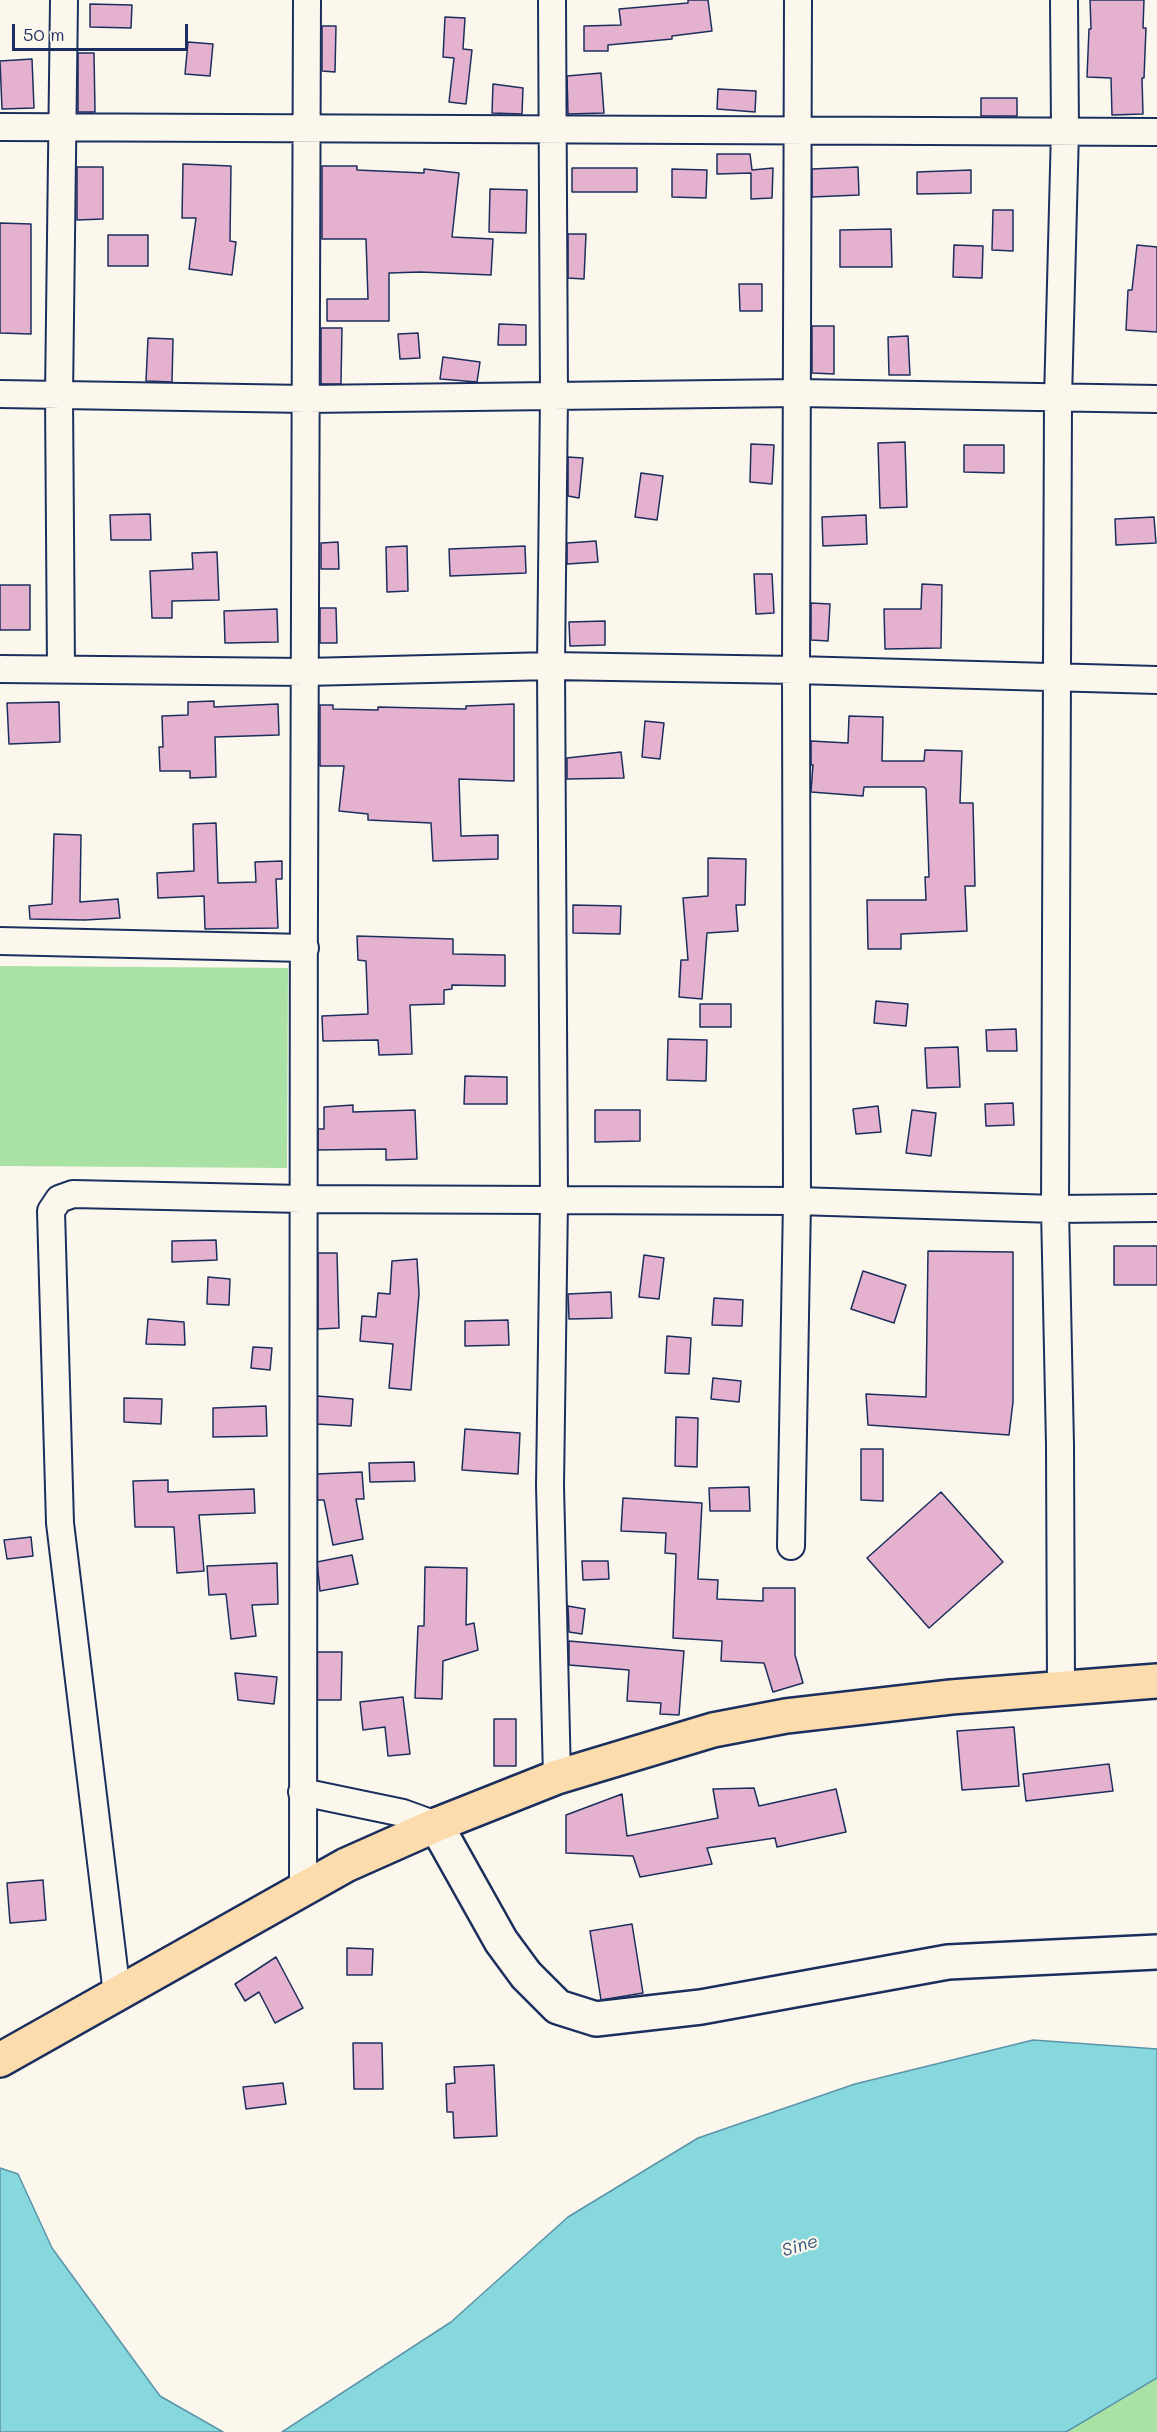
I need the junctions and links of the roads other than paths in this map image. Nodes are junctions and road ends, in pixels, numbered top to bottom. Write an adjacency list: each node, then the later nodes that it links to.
1 (64, 0): 7 (street)
2 (307, 0): 8 (street)
3 (552, 0): 9 (street)
4 (798, 0): 11 (street)
5 (1064, 0): 10 (street)
6 (0, 127): 7 (street)
7 (64, 127): 8 (street); 16 (street)
8 (307, 128): 9 (street); 17 (street)
9 (551, 128): 11 (street); 15 (street)
10 (1065, 130): 11 (street); 12 (street); 18 (street)
11 (797, 131): 13 (street)
12 (1157, 132)
13 (798, 393): 15 (street); 18 (street); 23 (street)
14 (0, 394): 16 (street)
15 (554, 395): 17 (street); 20 (street)
16 (59, 396): 17 (street); 22 (street)
17 (308, 399): 24 (street)
18 (1058, 399): 19 (street); 25 (street)
19 (1157, 399)
20 (551, 666): 23 (street); 24 (street); 30 (street)
21 (0, 669): 22 (street)
22 (61, 669): 24 (street)
23 (796, 670): 25 (street); 31 (street)
24 (306, 672): 28 (street)
25 (1059, 679): 26 (street); 33 (street)
26 (1157, 680)
27 (0, 941): 28 (street)
28 (304, 948): 29 (street)
29 (302, 1199): 30 (street); 38 (street); 42 (street)
30 (554, 1200): 31 (street); 37 (street)
31 (797, 1200): 33 (street); 34 (street)
32 (1157, 1208): 33 (street)
33 (1055, 1209): 36 (street)
34 (791, 1546)
35 (1157, 1682): 36 (main road)
36 (1061, 1688): 37 (main road)
37 (557, 1777): 39 (main road)
38 (302, 1792): 39 (street); 40 (street)
39 (436, 1825): 40 (main road); 41 (street)
40 (303, 1888): 42 (main road)
41 (1157, 1952)
42 (117, 1994): 43 (main road)
43 (0, 2060)

